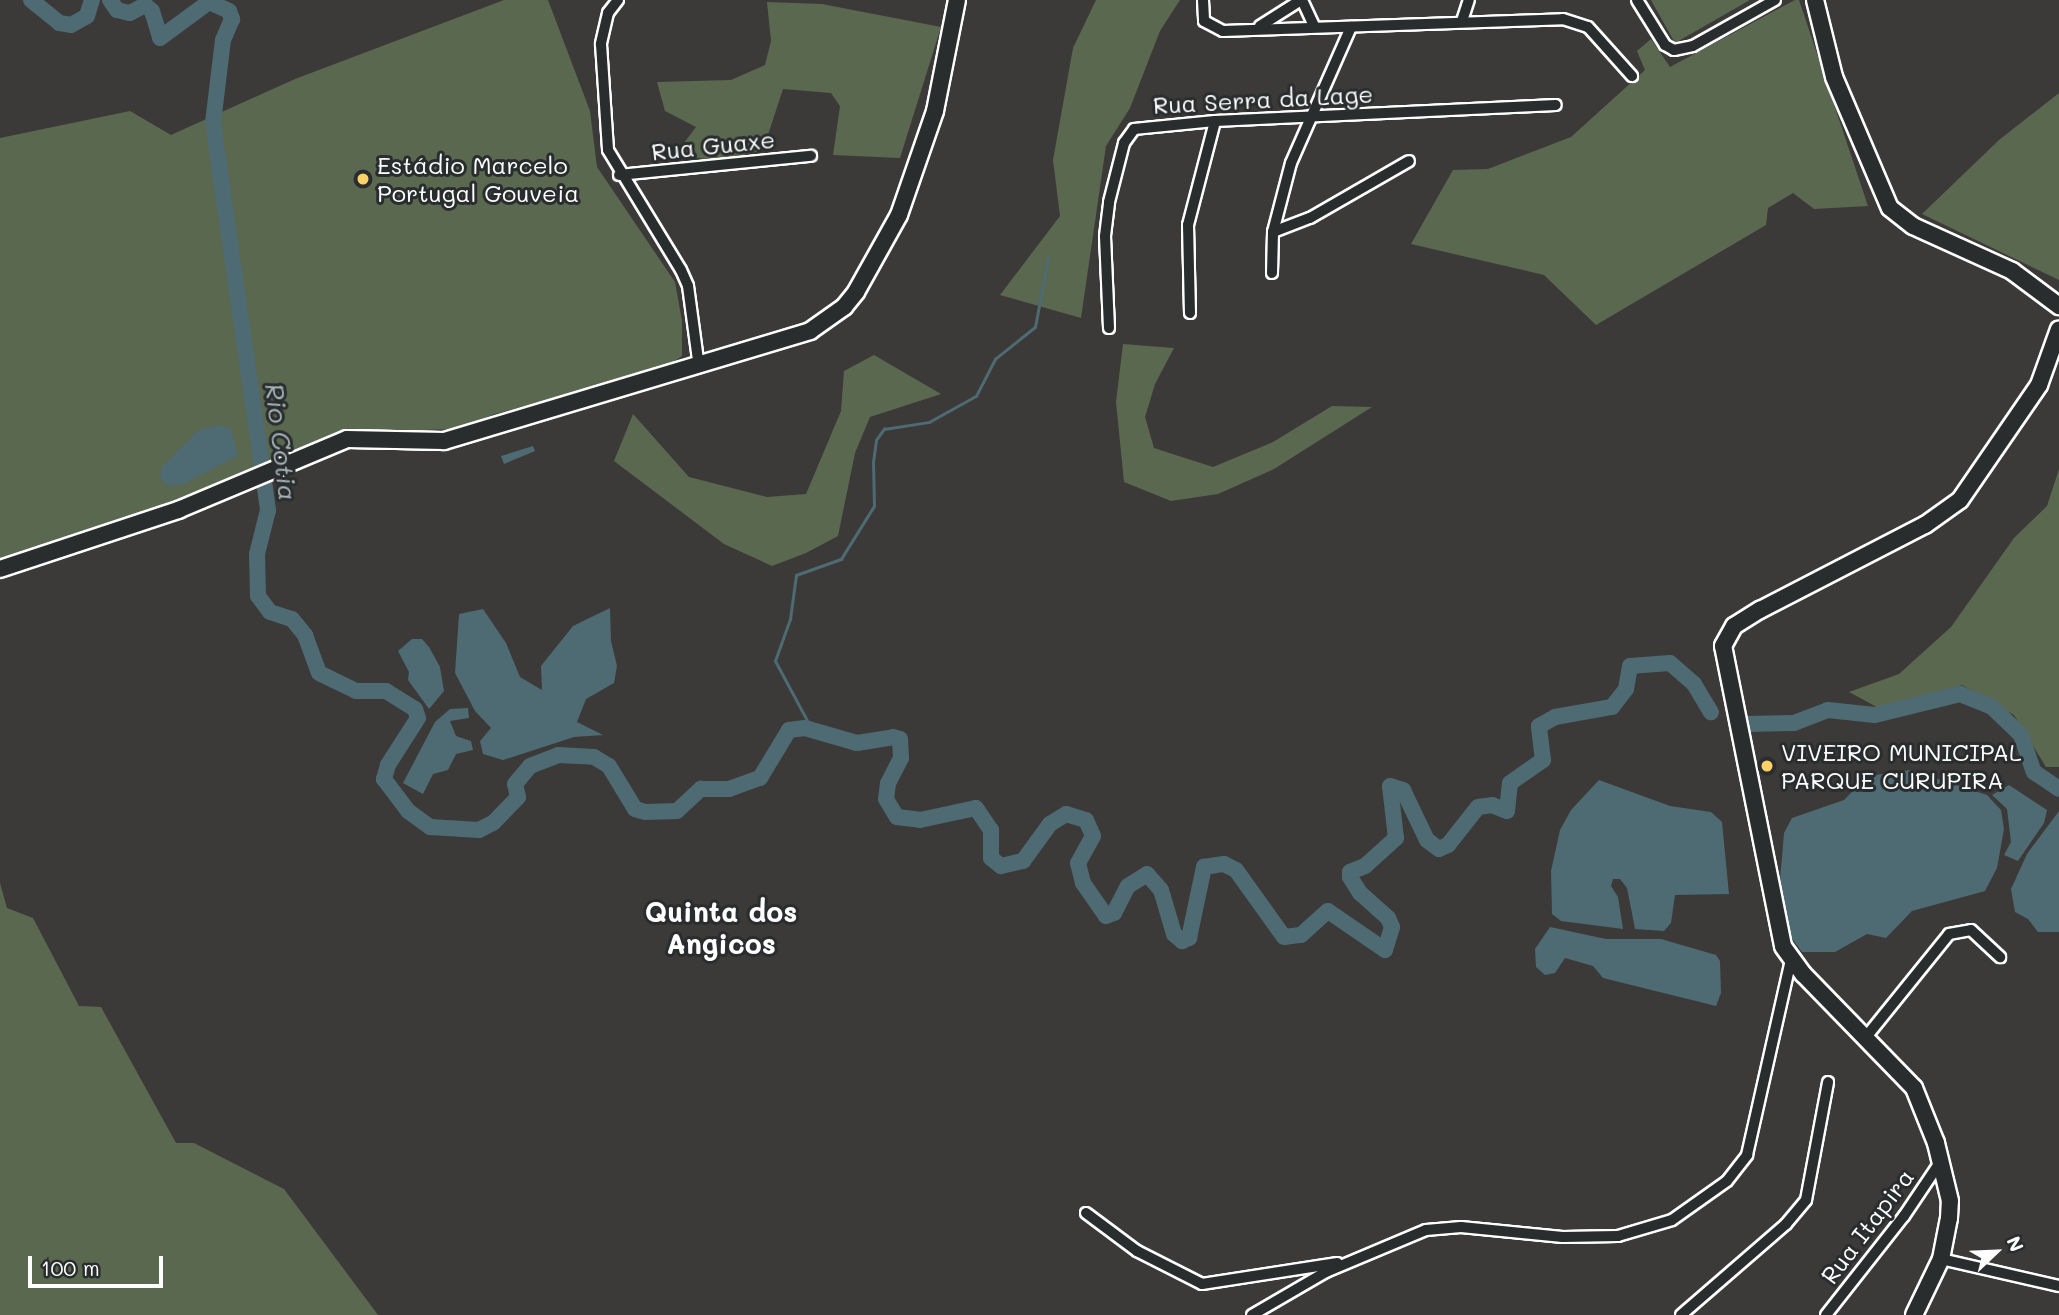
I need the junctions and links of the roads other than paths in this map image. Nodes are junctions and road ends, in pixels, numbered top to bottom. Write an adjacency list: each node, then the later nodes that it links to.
1 (618, 0): 19 (street)
2 (957, 0): 26 (street)
3 (1203, 0): 11 (street)
4 (1301, 0): 10 (street); 11 (street)
5 (1469, 0): 9 (street)
6 (1637, 0): 7 (street)
7 (1774, 0)
8 (1815, 0): 22 (street)
9 (1462, 21): 12 (street); 13 (street)
10 (1314, 26): 11 (street); 12 (street)
11 (1257, 27)
12 (1351, 27): 15 (street)
13 (1632, 76)
14 (1556, 105): 15 (street, Rua Serra da Lage)
15 (1308, 117): 16 (street, Rua Serra da Lage); 20 (street)
16 (1215, 121): 23 (street); 24 (street, Rua Serra da Lage)
17 (811, 156): 19 (street, Rua Guaxe)
18 (1409, 161): 20 (street)
19 (619, 175): 26 (street)
20 (1273, 232): 21 (street)
21 (1272, 273)
22 (2059, 306)
23 (1190, 313)
24 (1109, 328)
25 (2059, 330): 29 (street)
26 (699, 367): 27 (street)
27 (0, 569)
28 (2000, 957): 30 (street)
29 (1791, 959): 30 (street); 35 (street)
30 (1867, 1037): 32 (street)
31 (1828, 1082): 38 (street)
32 (1941, 1161): 34 (street); 39 (street, Rua Itapira)
33 (1086, 1213): 35 (street)
34 (1941, 1259): 36 (street); 40 (street)
35 (1349, 1261): 37 (street)
36 (2059, 1286)
37 (1252, 1315)
38 (1681, 1315)
39 (1826, 1315)
40 (1914, 1315)

